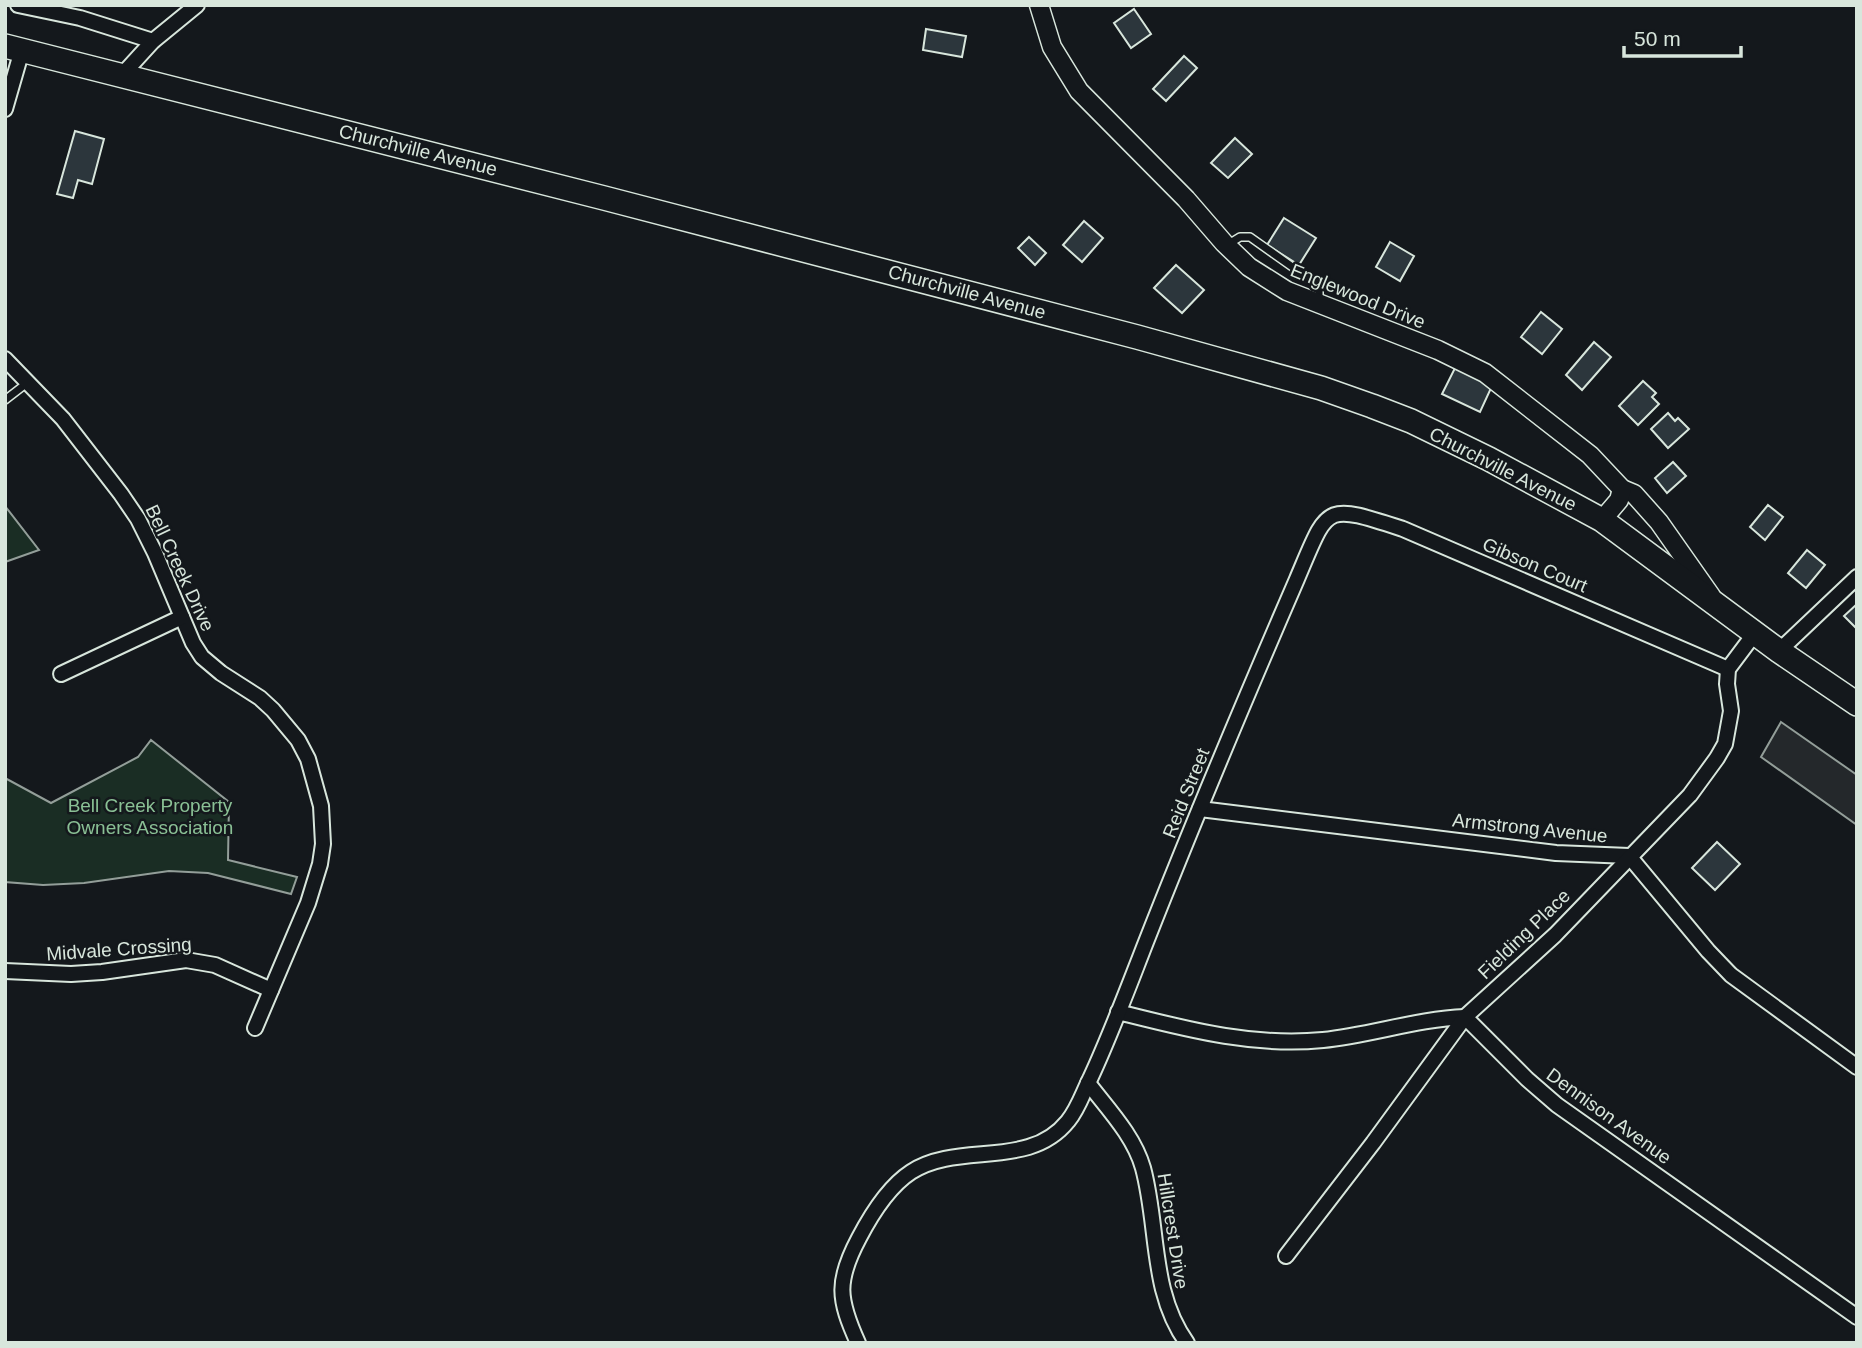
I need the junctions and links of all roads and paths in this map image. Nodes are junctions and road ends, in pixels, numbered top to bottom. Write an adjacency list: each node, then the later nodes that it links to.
1 (18, 5): 4 (street)
2 (197, 5): 4 (street)
3 (1039, 5): 8 (street, Englewood Drive)
4 (153, 41): 6 (street)
5 (14, 48): 6 (main road, Churchville Avenue); 7 (street)
6 (122, 75): 15 (main road, Churchville Avenue)
7 (5, 109)
8 (1227, 245): 9 (street, Englewood Drive); 9 (lane)
9 (1318, 304): 13 (street, Englewood Drive)
10 (5, 359): 11 (street, Bell Creek Drive)
11 (27, 383): 12 (lane); 18 (street, Bell Creek Drive)
12 (5, 401)
13 (1622, 489): 15 (street); 17 (street, Englewood Drive)
14 (1325, 520): 21 (street, Gibson Court); 24 (street, Reid Street)
15 (1602, 520): 17 (main road, Churchville Avenue)
16 (1857, 577): 20 (street)
17 (1715, 602): 19 (main road, Churchville Avenue)
18 (182, 617): 22 (street); 27 (street, Bell Creek Drive)
19 (1755, 633): 20 (main road, Churchville Avenue); 21 (street)
20 (1779, 650): 23 (main road, Churchville Avenue)
21 (1728, 669): 25 (street, Fielding Place)
22 (61, 674)
23 (1857, 704)
24 (1200, 809): 25 (street, Armstrong Avenue); 28 (street, Reid Street)
25 (1629, 856): 29 (street, Fielding Place); 31 (street, Armstrong Avenue)
26 (5, 971): 27 (street, Midvale Crossing)
27 (271, 990): 30 (street, Bell Creek Drive)
28 (1118, 1012): 29 (street); 32 (street, Reid Street)
29 (1465, 1017): 33 (street, Fielding Place); 34 (street, Dennison Avenue)
30 (255, 1028)
31 (1857, 1067)
32 (1088, 1083): 35 (street); 36 (street, Hillcrest Drive)
33 (1286, 1256)
34 (1857, 1317)
35 (858, 1343)
36 (1187, 1343)

